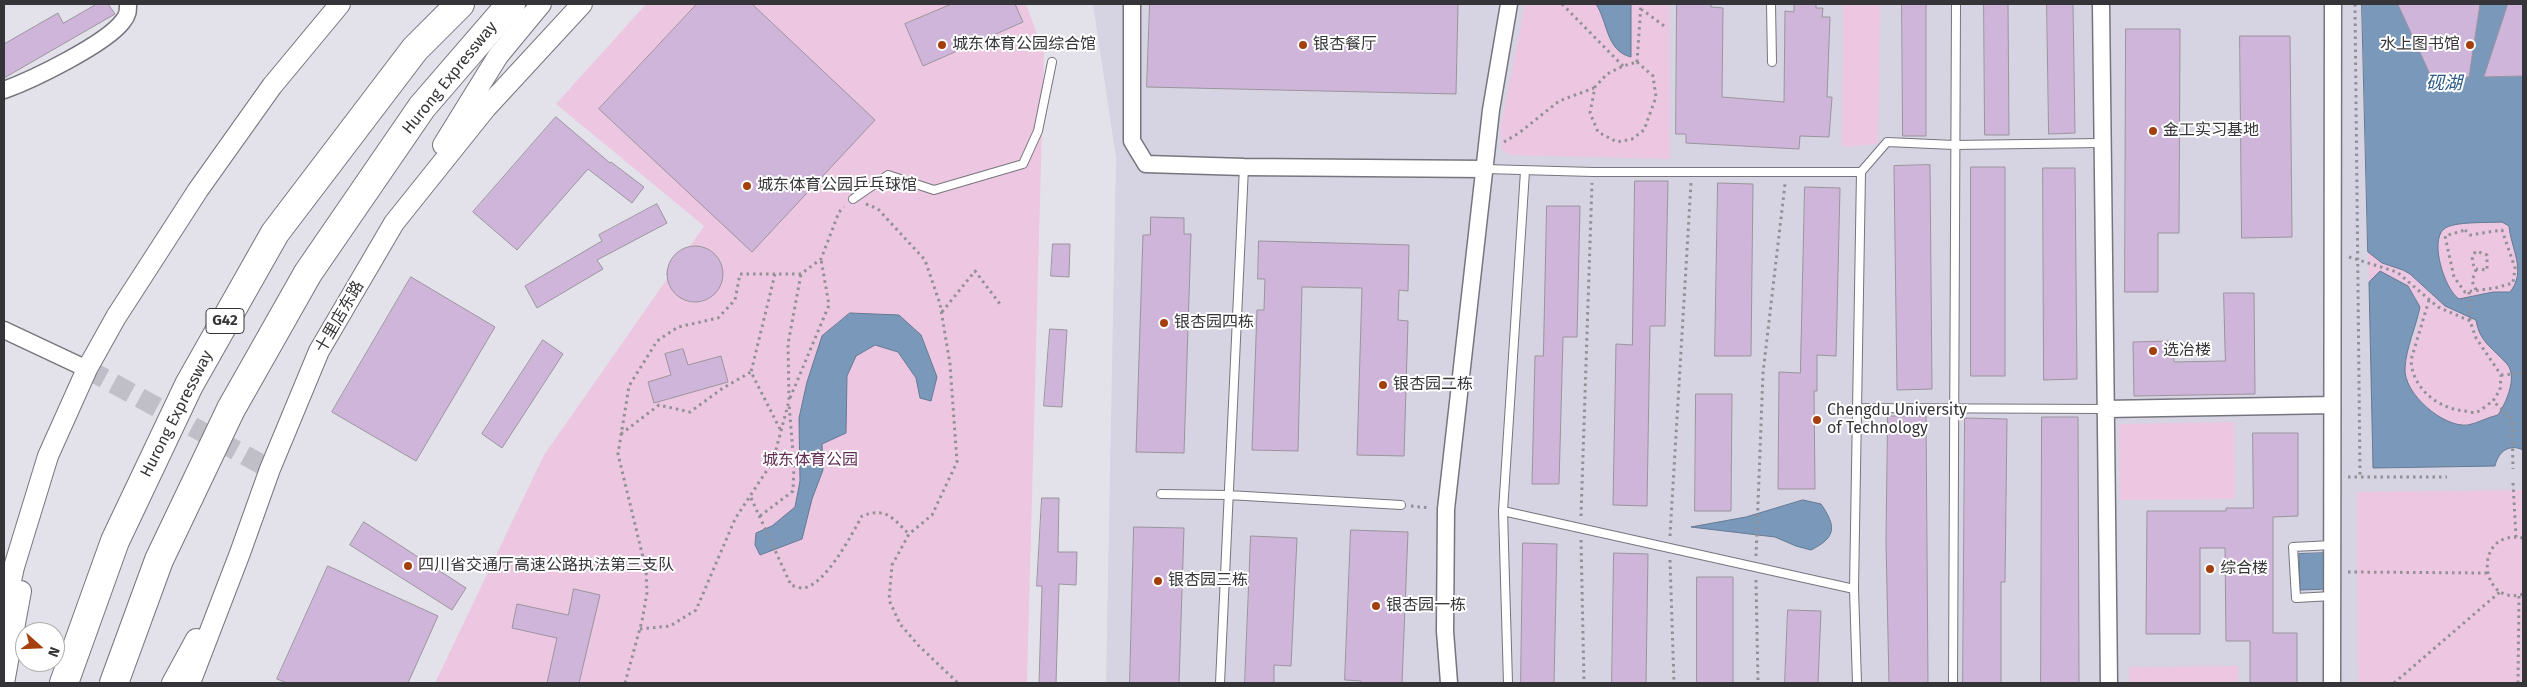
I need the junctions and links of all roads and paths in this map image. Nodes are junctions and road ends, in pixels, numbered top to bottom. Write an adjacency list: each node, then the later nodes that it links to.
1 (128, 4): 23 (street)
2 (340, 4): 49 (street)
3 (460, 4): 91 (highway, Hurong Expressway / G42)
4 (511, 4): 92 (highway, Hurong Expressway)
5 (541, 4): 35 (street)
6 (582, 4): 35 (street, 十里店东路)
7 (1132, 4): 27 (street)
8 (1509, 4): 26 (street)
9 (1562, 4): 21 (path)
10 (1641, 4): 16 (path)
11 (1771, 4): 20 (lane)
12 (1956, 4): 25 (lane)
13 (2101, 4): 24 (street)
14 (2333, 4): 36 (street)
15 (2355, 4): 38 (path)
16 (1641, 8): 17 (path); 19 (path)
17 (1667, 28)
18 (1052, 62): 34 (lane)
19 (1638, 62): 21 (path); 22 (path)
20 (1772, 62)
21 (1623, 66): 22 (path)
22 (1594, 87): 26 (path)
23 (4, 90)
24 (2101, 143): 25 (lane); 58 (street)
25 (1954, 145): 32 (lane); 57 (lane)
26 (1488, 150): 28 (street)
27 (1244, 167): 28 (street); 68 (lane)
28 (1485, 169): 29 (lane); 71 (street)
29 (1525, 171): 30 (lane); 72 (lane)
30 (1593, 172): 31 (lane); 74 (path)
31 (1691, 172): 33 (lane); 79 (path)
32 (1861, 172): 33 (lane); 56 (lane)
33 (1786, 174): 81 (path)
34 (853, 199): 37 (path); 46 (path)
35 (394, 223): 80 (street, 十里店东路)
36 (2332, 252): 38 (path); 55 (street)
37 (821, 259): 41 (path); 53 (path)
38 (2357, 259): 44 (path); 63 (path)
39 (2476, 269): 39 (path); 42 (path)
40 (775, 274): 41 (path); 50 (path); 60 (path)
41 (801, 274): 53 (path)
42 (2476, 290): 43 (path); 43 (path)
43 (2470, 294): 47 (path)
44 (2429, 300): 47 (path); 54 (path)
45 (1000, 304): 46 (path)
46 (942, 312): 75 (path)
47 (2470, 320): 52 (path)
48 (4, 330): 49 (street)
49 (87, 369): 61 (street)
50 (751, 372): 59 (path); 60 (path)
51 (2523, 373): 52 (path)
52 (2501, 375): 54 (path)
53 (789, 401): 59 (path); 73 (path)
54 (2494, 401): 62 (path)
55 (2332, 405): 58 (street); 65 (street)
56 (1857, 408): 57 (lane); 84 (lane)
57 (1954, 408): 58 (lane); 104 (lane)
58 (2106, 409): 105 (street)
59 (781, 431): 69 (path)
60 (621, 434): 89 (path)
61 (48, 456): 88 (street); 90 (street)
62 (2513, 468)
63 (2360, 477): 64 (path); 65 (path)
64 (2447, 477)
65 (2333, 478): 78 (street)
66 (2513, 483): 76 (path)
67 (1161, 494): 68 (lane)
68 (1228, 495): 70 (lane); 97 (lane)
69 (750, 498): 73 (path); 89 (path)
70 (1401, 505): 71 (path)
71 (1446, 510): 98 (street)
72 (1503, 511): 74 (lane); 99 (lane)
73 (760, 516): 75 (path)
74 (1580, 527): 79 (lane); 100 (path)
75 (909, 534): 96 (path)
76 (2516, 537): 77 (path); 83 (path)
77 (2523, 538)
78 (2332, 545): 82 (street); 87 (lane)
79 (1669, 547): 81 (lane); 101 (path)
80 (240, 553): 93 (street); 94 (street, 十里店东路)
81 (1756, 568): 84 (lane); 102 (path)
82 (2332, 572): 83 (path); 87 (street)
83 (2487, 573): 85 (path)
84 (1854, 589): 103 (lane)
85 (2501, 592): 86 (path); 107 (path)
86 (2521, 594): 108 (path)
87 (2332, 596): 106 (street)
88 (4, 612)
89 (640, 629): 95 (path)
90 (4, 683)
91 (64, 683)
92 (114, 683)
93 (172, 683)
94 (190, 683)
95 (625, 683)
96 (958, 683)
97 (1220, 683)
98 (1449, 683)
99 (1508, 683)
100 (1584, 683)
101 (1674, 683)
102 (1758, 683)
103 (1857, 683)
104 (1953, 683)
105 (2109, 683)
106 (2332, 683)
107 (2394, 683)
108 (2518, 683)

